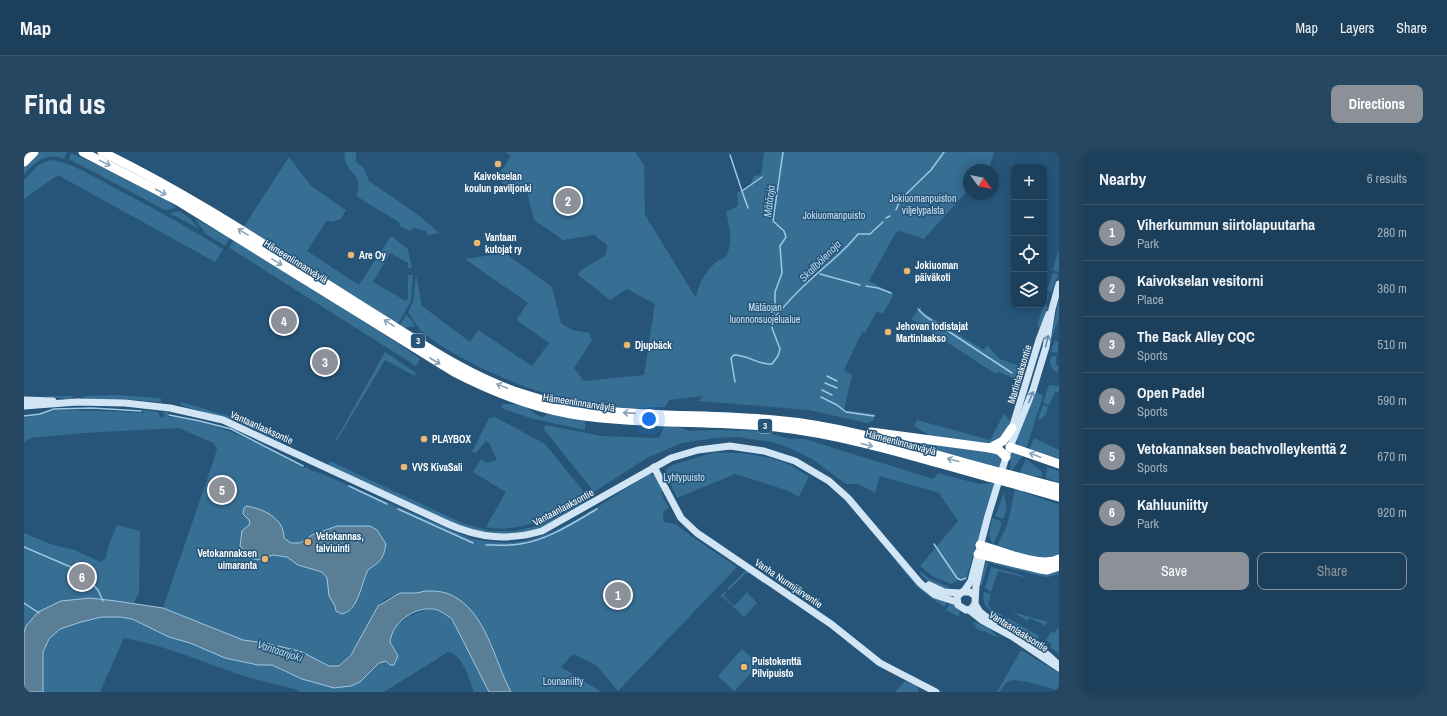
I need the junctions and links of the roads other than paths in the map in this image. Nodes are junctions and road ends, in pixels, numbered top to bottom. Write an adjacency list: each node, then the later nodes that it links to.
1 (34, 152): 4 (highway)
2 (83, 152): 17 (highway, Hämeenlinnanväylä / 3, one-way to 17)
3 (102, 152): 10 (highway, Hämeenlinnanväylä / 3, one-way to 3)
4 (24, 162)
5 (1059, 284): 6 (main road, Martinlaaksontie)
6 (1052, 309): 11 (main road, Martinlaaksontie); 12 (main road, Martinlaaksontie, one-way to 6)
7 (24, 400): 8 (main road, Vantaanlaaksontie)
8 (65, 403): 9 (main road, Vantaanlaaksontie); 16 (main road, Vantaanlaaksontie)
9 (24, 406)
10 (818, 426): 13 (highway); 17 (highway, Hämeenlinnanväylä / 3, one-way to 10)
11 (1012, 428): 12 (main road, Martinlaaksontie); 13 (highway)
12 (1010, 447): 14 (main road, Martinlaaksontie); 15 (highway, one-way to 12)
13 (990, 448): 14 (highway)
14 (1006, 457): 23 (main road, Martinlaaksontie)
15 (1059, 464)
16 (654, 467): 26 (main road, Vantaanlaaksontie); 33 (main road, Vanha Nurmijärventie)
17 (990, 474): 18 (highway, Hämeenlinnanväylä / 3, bridge)
18 (1022, 482): 19 (highway, Hämeenlinnanväylä / 3); 20 (highway, Hämeenlinnanväylä / 3)
19 (1059, 488)
20 (1040, 492): 21 (highway, Hämeenlinnanväylä / 3); 22 (highway)
21 (1059, 497)
22 (1059, 502)
23 (981, 550): 24 (highway); 25 (highway); 27 (main road, Martinlaaksontie); 28 (main road, Martinlaaksontie)
24 (1059, 559)
25 (1059, 566)
26 (915, 576): 27 (main road, Vantaanlaaksontie); 29 (main road, Vantaanlaaksontie)
27 (962, 592): 28 (main road); 29 (main road)
28 (975, 596): 30 (main road)
29 (957, 602): 31 (main road)
30 (975, 604): 31 (main road); 32 (main road, Vantaanlaaksontie)
31 (969, 610): 32 (main road, Vantaanlaaksontie)
32 (1059, 667)
33 (936, 692)

